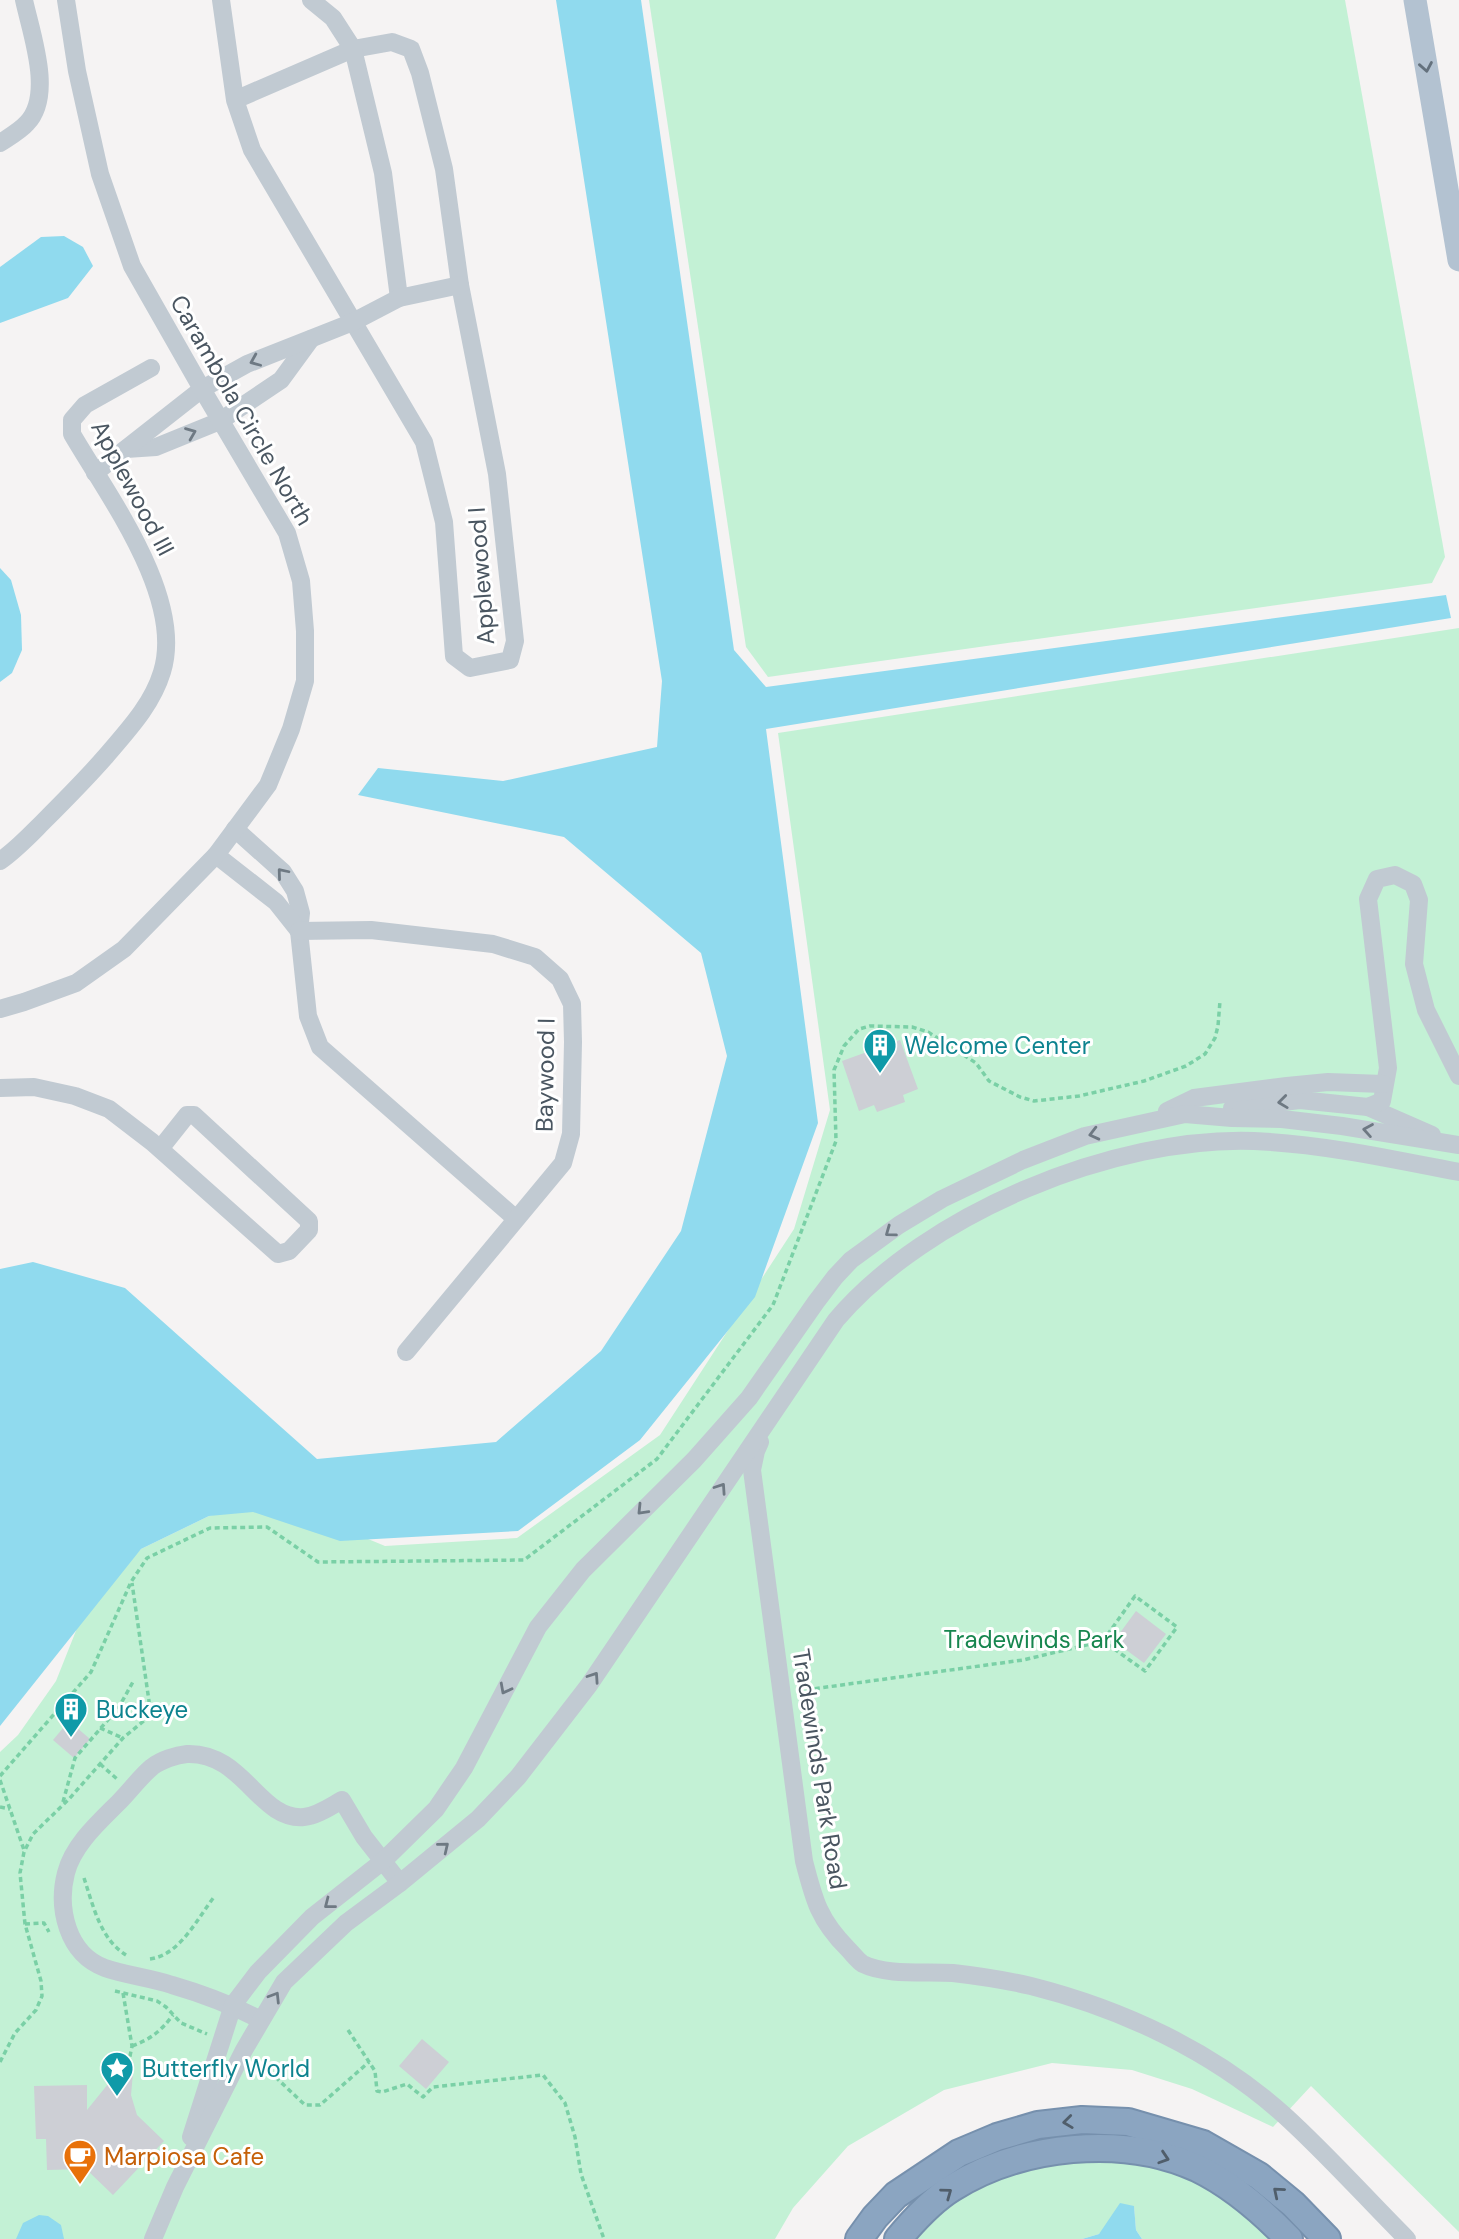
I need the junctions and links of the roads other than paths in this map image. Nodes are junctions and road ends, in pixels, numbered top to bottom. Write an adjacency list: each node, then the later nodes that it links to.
1 (24, 0): 8 (street)
2 (65, 0): 15 (street, Carambola Circle North)
3 (221, 0): 7 (street, Applewood I)
4 (312, 0): 6 (street)
5 (1415, 0): 9 (main road, one-way to 9)
6 (353, 49): 7 (street, Applewood I); 10 (street, Applewood I); 11 (street)
7 (235, 100): 12 (street, Applewood I)
8 (0, 143)
9 (1459, 260)
10 (460, 285): 11 (street); 12 (street, Applewood I)
11 (399, 298): 12 (street)
12 (352, 322): 13 (street)
13 (312, 338): 15 (street, one-way to 15); 16 (street)
14 (150, 368): 18 (street, Applewood III)
15 (201, 389): 16 (street, Carambola Circle North); 17 (street)
16 (220, 421): 17 (street, one-way to 16); 19 (street, Carambola Circle North)
17 (126, 449): 18 (street)
18 (95, 473): 21 (street, Applewood III)
19 (235, 829): 20 (street, Carambola Circle North); 22 (street, one-way to 19)
20 (216, 855): 22 (street); 23 (street, Carambola Circle North)
21 (0, 861)
22 (299, 931): 35 (street); 35 (street, Baywood I)
23 (0, 1009)
24 (1459, 1076): 25 (street)
25 (1383, 1084): 27 (street); 30 (street)
26 (0, 1088): 33 (street)
27 (1368, 1107): 28 (street, Tradewinds Park Road, one-way to 28); 32 (street, Tradewinds Park Road)
28 (1185, 1114): 29 (street, Tradewinds Park Road); 30 (street, Tradewinds Park Road)
29 (1252, 1118): 31 (street); 32 (street, Tradewinds Park Road, one-way to 29)
30 (1139, 1123): 37 (street, Tradewinds Park Road, one-way to 37)
31 (1253, 1141): 34 (street, Tradewinds Park Road); 38 (street, Tradewinds Park Road)
32 (1455, 1145)
33 (160, 1149): 33 (street)
34 (1459, 1172)
35 (515, 1218): 36 (street, Baywood I)
36 (406, 1352)
37 (749, 1398): 39 (street); 40 (street, Tradewinds Park Road, one-way to 40)
38 (780, 1402): 39 (street, Tradewinds Park Road); 50 (street, Tradewinds Park Road)
39 (763, 1427): 41 (street, Tradewinds Park Road, one-way to 39)
40 (383, 1861): 41 (street); 42 (street, Tradewinds Park Road, one-way to 42); 42 (street)
41 (400, 1883): 43 (street, Tradewinds Park Road, one-way to 41)
42 (233, 2005): 43 (street); 44 (street, Tradewinds Park Road)
43 (261, 2020): 44 (street, Tradewinds Park Road)
44 (175, 2188): 45 (street, Tradewinds Park Road)
45 (153, 2239)
46 (859, 2239): 49 (highway, one-way to 46)
47 (898, 2239): 48 (highway, one-way to 48)
48 (1289, 2239)
49 (1327, 2239)
50 (1407, 2239)

